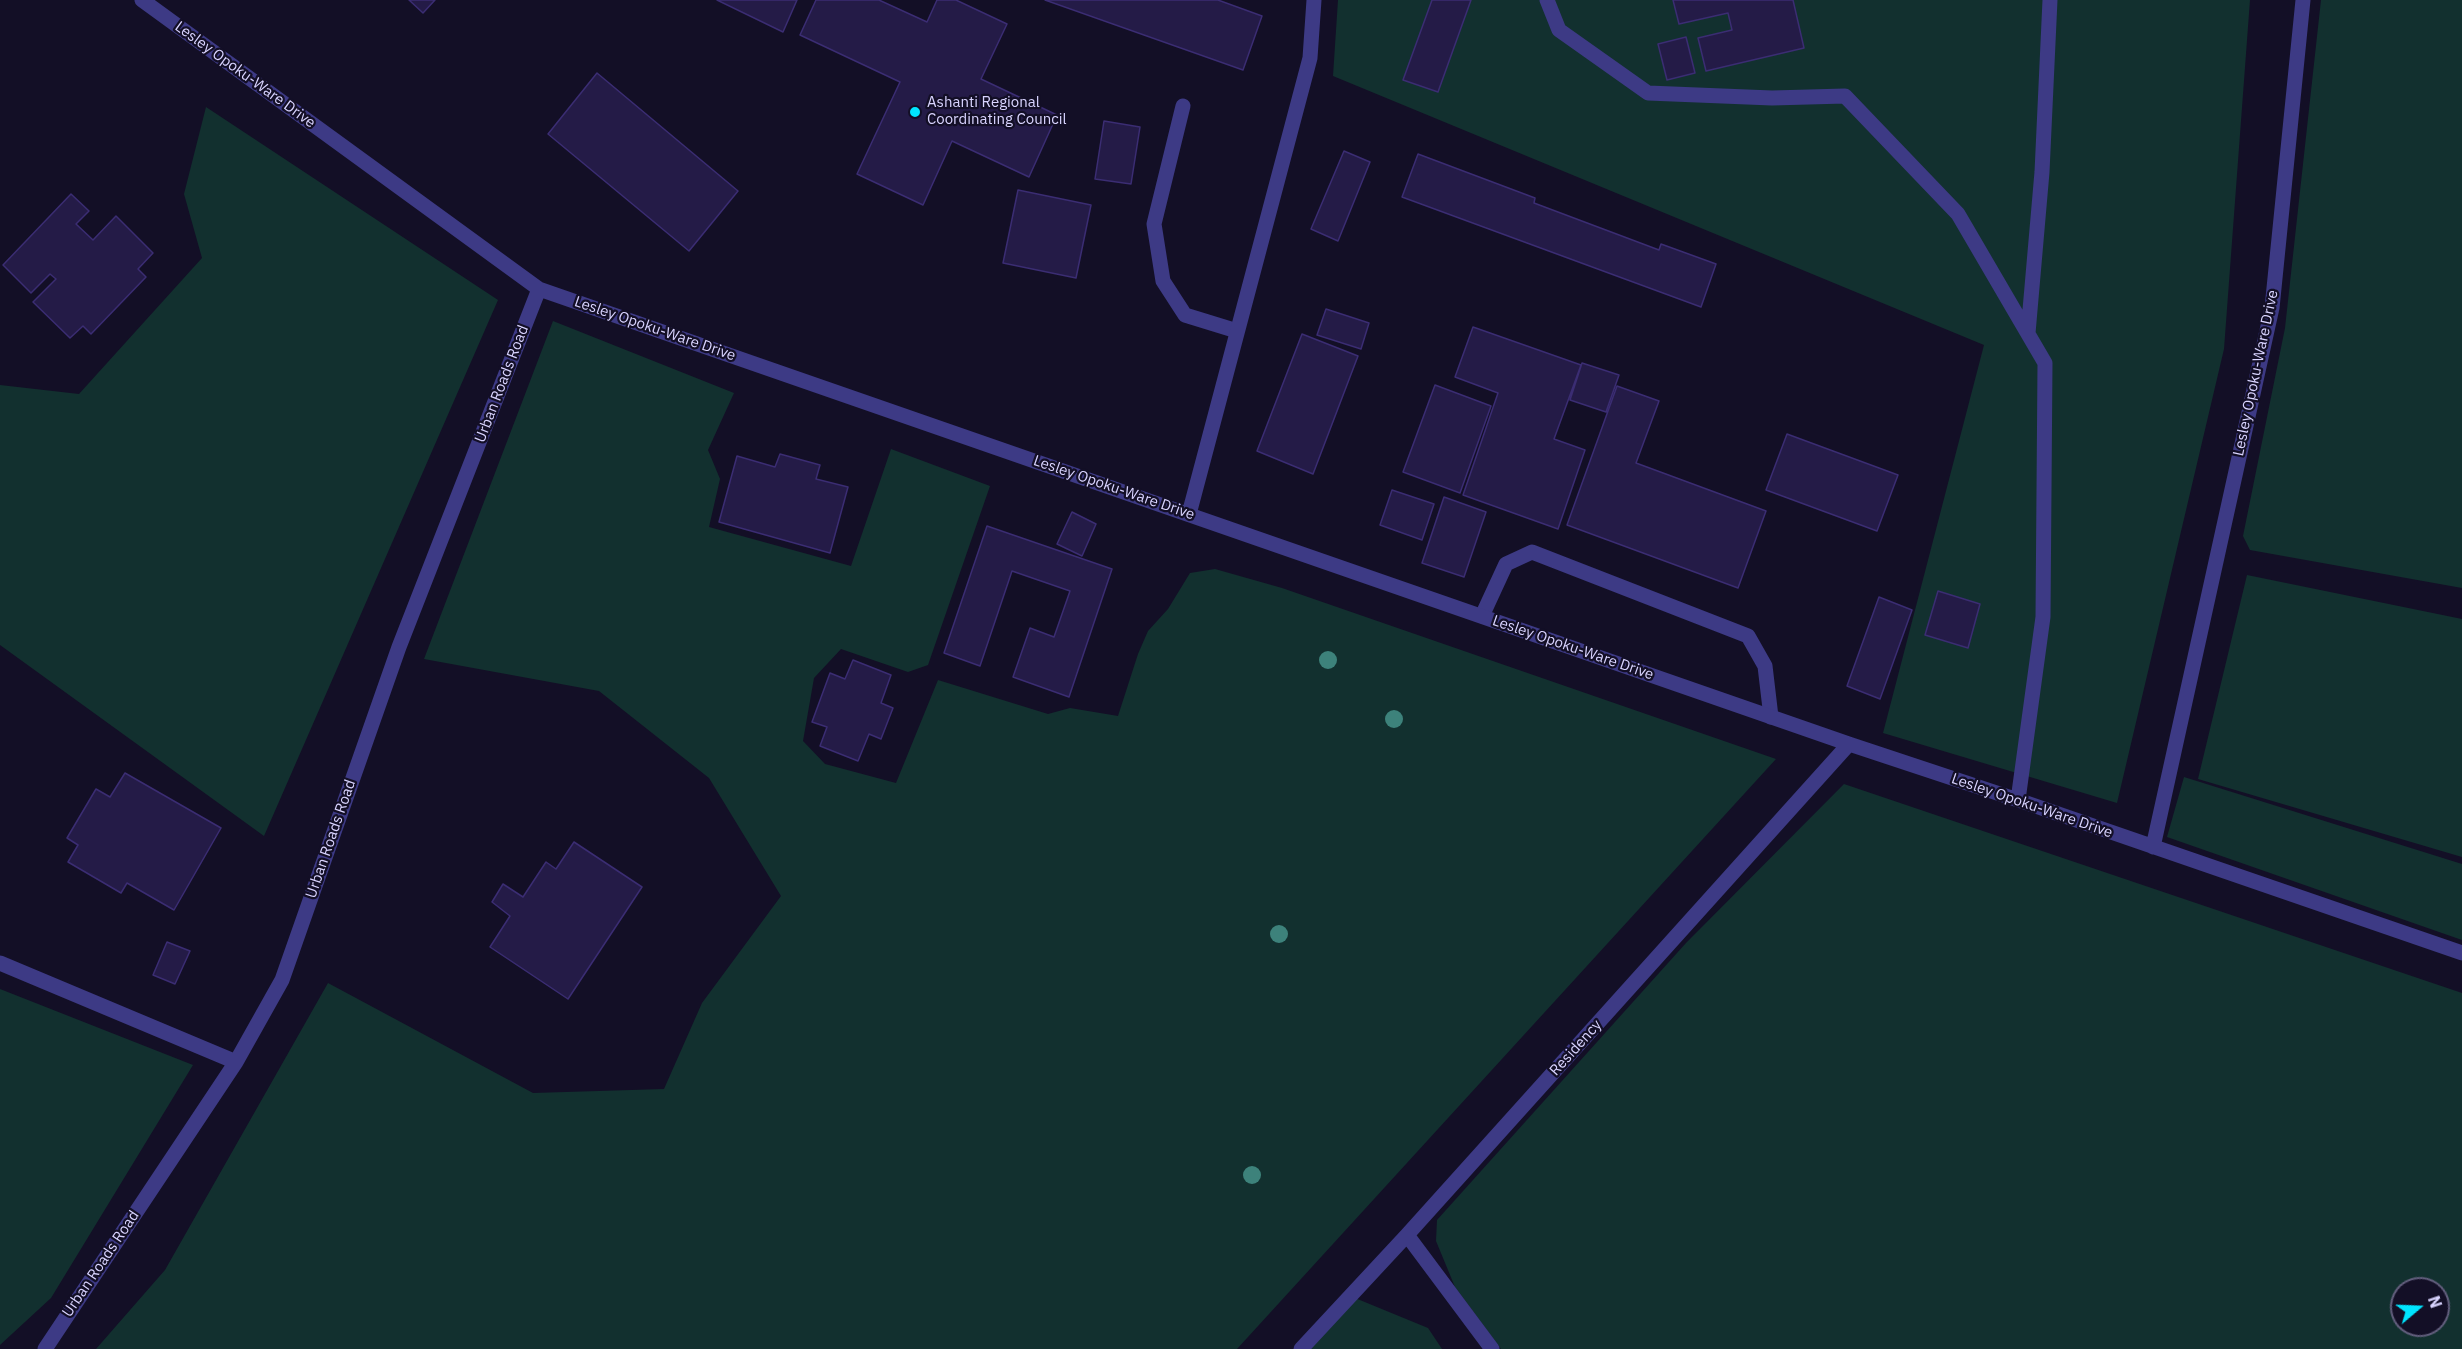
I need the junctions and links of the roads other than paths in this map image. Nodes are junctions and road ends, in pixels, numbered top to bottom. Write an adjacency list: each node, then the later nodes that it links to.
1 (142, 0): 7 (street, Lesley Opoku-Ware Drive)
2 (1314, 0): 8 (street)
3 (1547, 0): 9 (street)
4 (2050, 0): 9 (street)
5 (2304, 0): 15 (street, Lesley Opoku-Ware Drive)
6 (1183, 106): 8 (street)
7 (539, 289): 10 (street, Lesley Opoku-Ware Drive); 18 (street, Urban Roads Road)
8 (1237, 331): 10 (street)
9 (2028, 333): 14 (street)
10 (1189, 514): 11 (street, Lesley Opoku-Ware Drive)
11 (1482, 616): 12 (street, Lesley Opoku-Ware Drive); 12 (street)
12 (1770, 717): 13 (street, Lesley Opoku-Ware Drive)
13 (1849, 744): 14 (street, Lesley Opoku-Ware Drive); 19 (street, Residency)
14 (2018, 800): 15 (street, Lesley Opoku-Ware Drive)
15 (2153, 847): 16 (street, Lesley Opoku-Ware Drive)
16 (2462, 953)
17 (0, 963): 18 (street)
18 (236, 1062): 20 (street, Urban Roads Road)
19 (1407, 1234): 21 (street, Residency); 22 (street)
20 (45, 1349)
21 (1301, 1349)
22 (1492, 1349)

